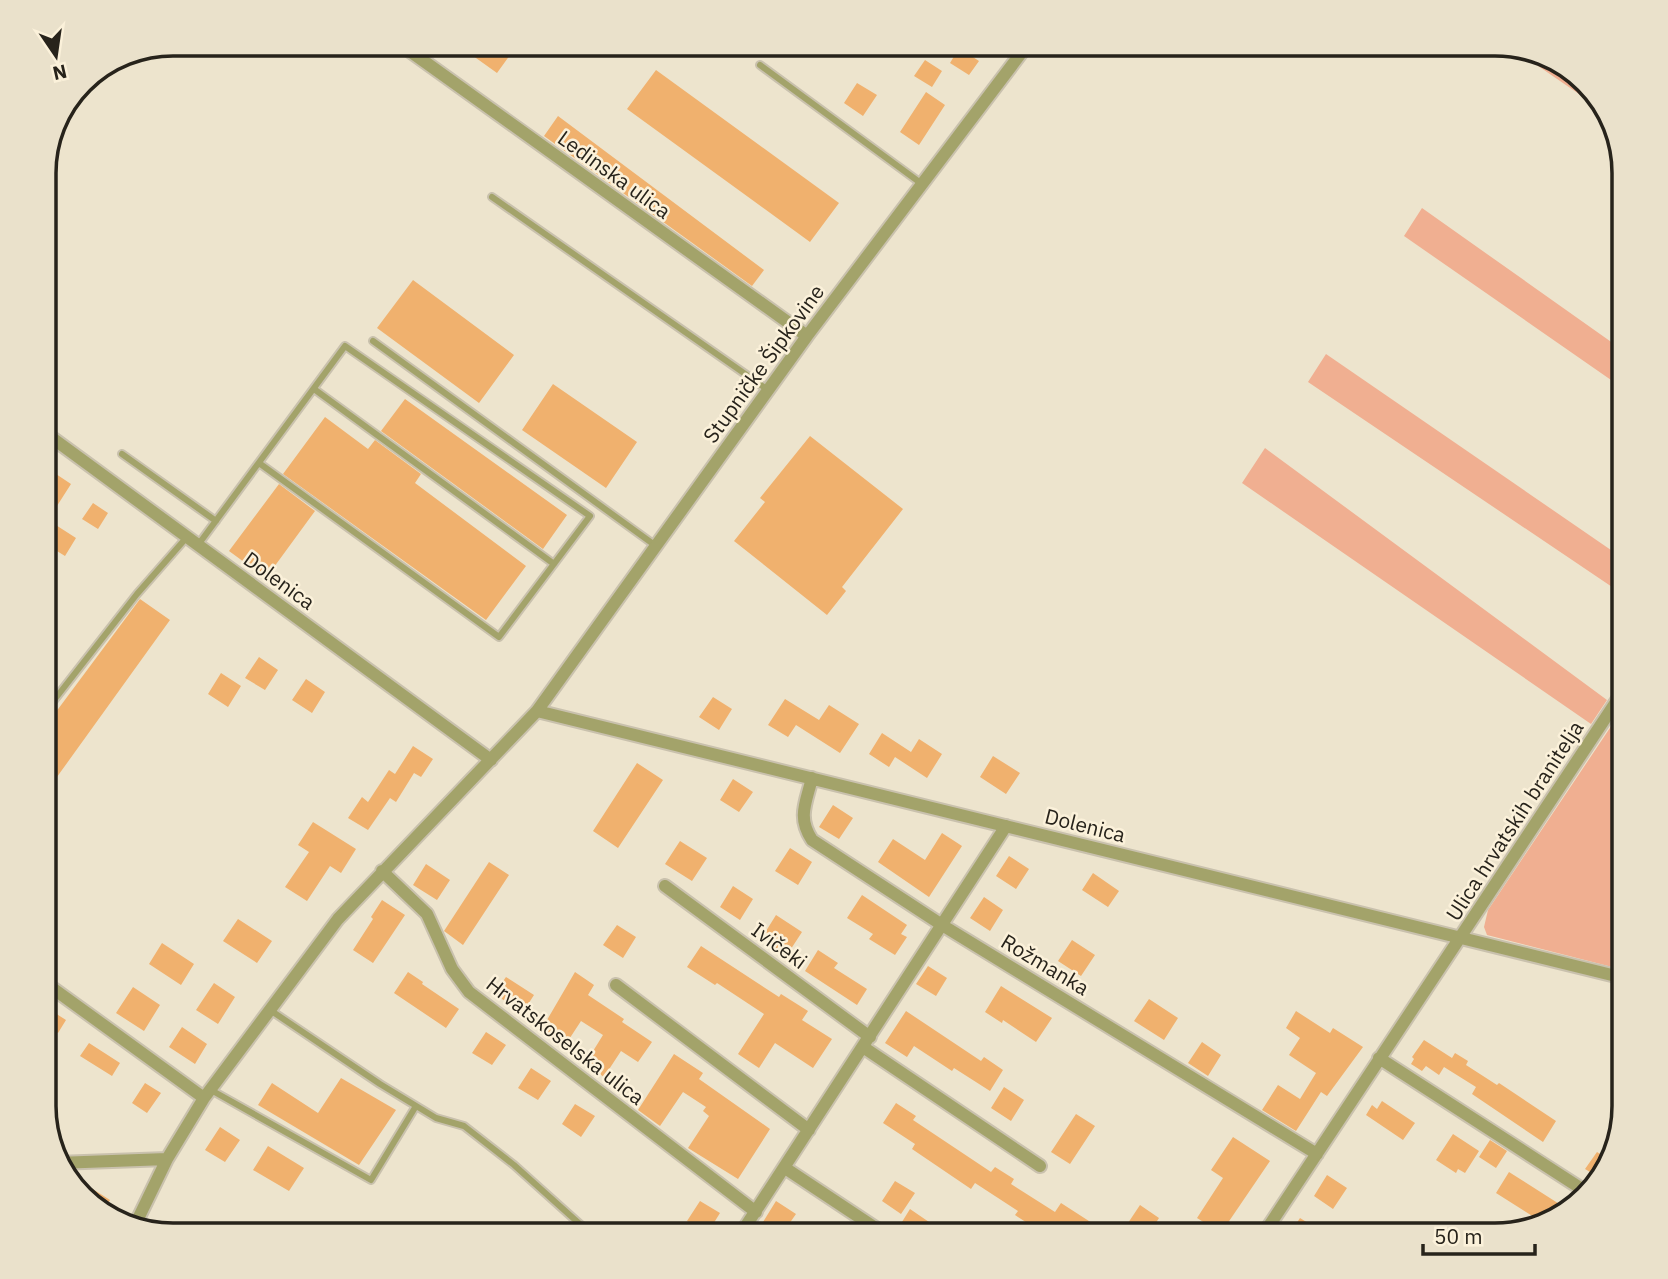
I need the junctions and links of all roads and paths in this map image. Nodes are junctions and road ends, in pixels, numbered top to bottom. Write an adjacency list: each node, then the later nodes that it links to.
1 (417, 56): 6 (street, Ledinska ulica)
2 (1019, 56): 4 (street, Stupničke Šipkovine)
3 (760, 65): 4 (lane)
4 (922, 184): 6 (street, Stupničke Šipkovine)
5 (492, 197): 9 (lane)
6 (807, 336): 9 (street, Stupničke Šipkovine)
7 (373, 341): 16 (lane)
8 (314, 389): 12 (lane); 17 (lane); 17 (lane)
9 (768, 390): 16 (street, Stupničke Šipkovine)
10 (56, 441): 14 (street, Dolenica)
11 (122, 454): 13 (lane)
12 (259, 463): 13 (lane); 17 (lane)
13 (216, 521): 15 (lane)
14 (187, 537): 15 (street, Dolenica); 18 (lane)
15 (198, 545): 21 (street, Dolenica)
16 (656, 546): 20 (street, Stupničke Šipkovine)
17 (554, 564)
18 (56, 697)
19 (1612, 708): 27 (street, Ulica hrvatskih branitelja)
20 (537, 711): 21 (street); 22 (street, Dolenica)
21 (491, 760): 24 (street)
22 (811, 778): 23 (street, Dolenica); 26 (street, Rožmanka)
23 (1006, 826): 26 (street); 27 (street, Dolenica)
24 (382, 871): 31 (street); 43 (street, Hrvatskoselska ulica)
25 (665, 886): 32 (street, Ivičeki)
26 (942, 925): 32 (street); 37 (street, Rožmanka)
27 (1461, 938): 28 (street, Dolenica); 33 (street)
28 (1612, 975)
29 (616, 985): 36 (street)
30 (56, 990): 34 (street)
31 (270, 1010): 34 (street); 35 (lane)
32 (866, 1042): 36 (street); 40 (street, Ivičeki)
33 (1379, 1058): 37 (street); 42 (street)
34 (207, 1094): 35 (lane); 38 (street)
35 (416, 1106): 45 (lane)
36 (809, 1130): 41 (street)
37 (1317, 1154): 48 (street)
38 (167, 1159): 39 (street); 44 (street)
39 (71, 1162)
40 (1040, 1166)
41 (785, 1168): 43 (street); 47 (street)
42 (1579, 1187)
43 (756, 1212): 46 (street)
44 (138, 1218)
45 (578, 1223)
46 (748, 1223)
47 (868, 1223)
48 (1272, 1223)

